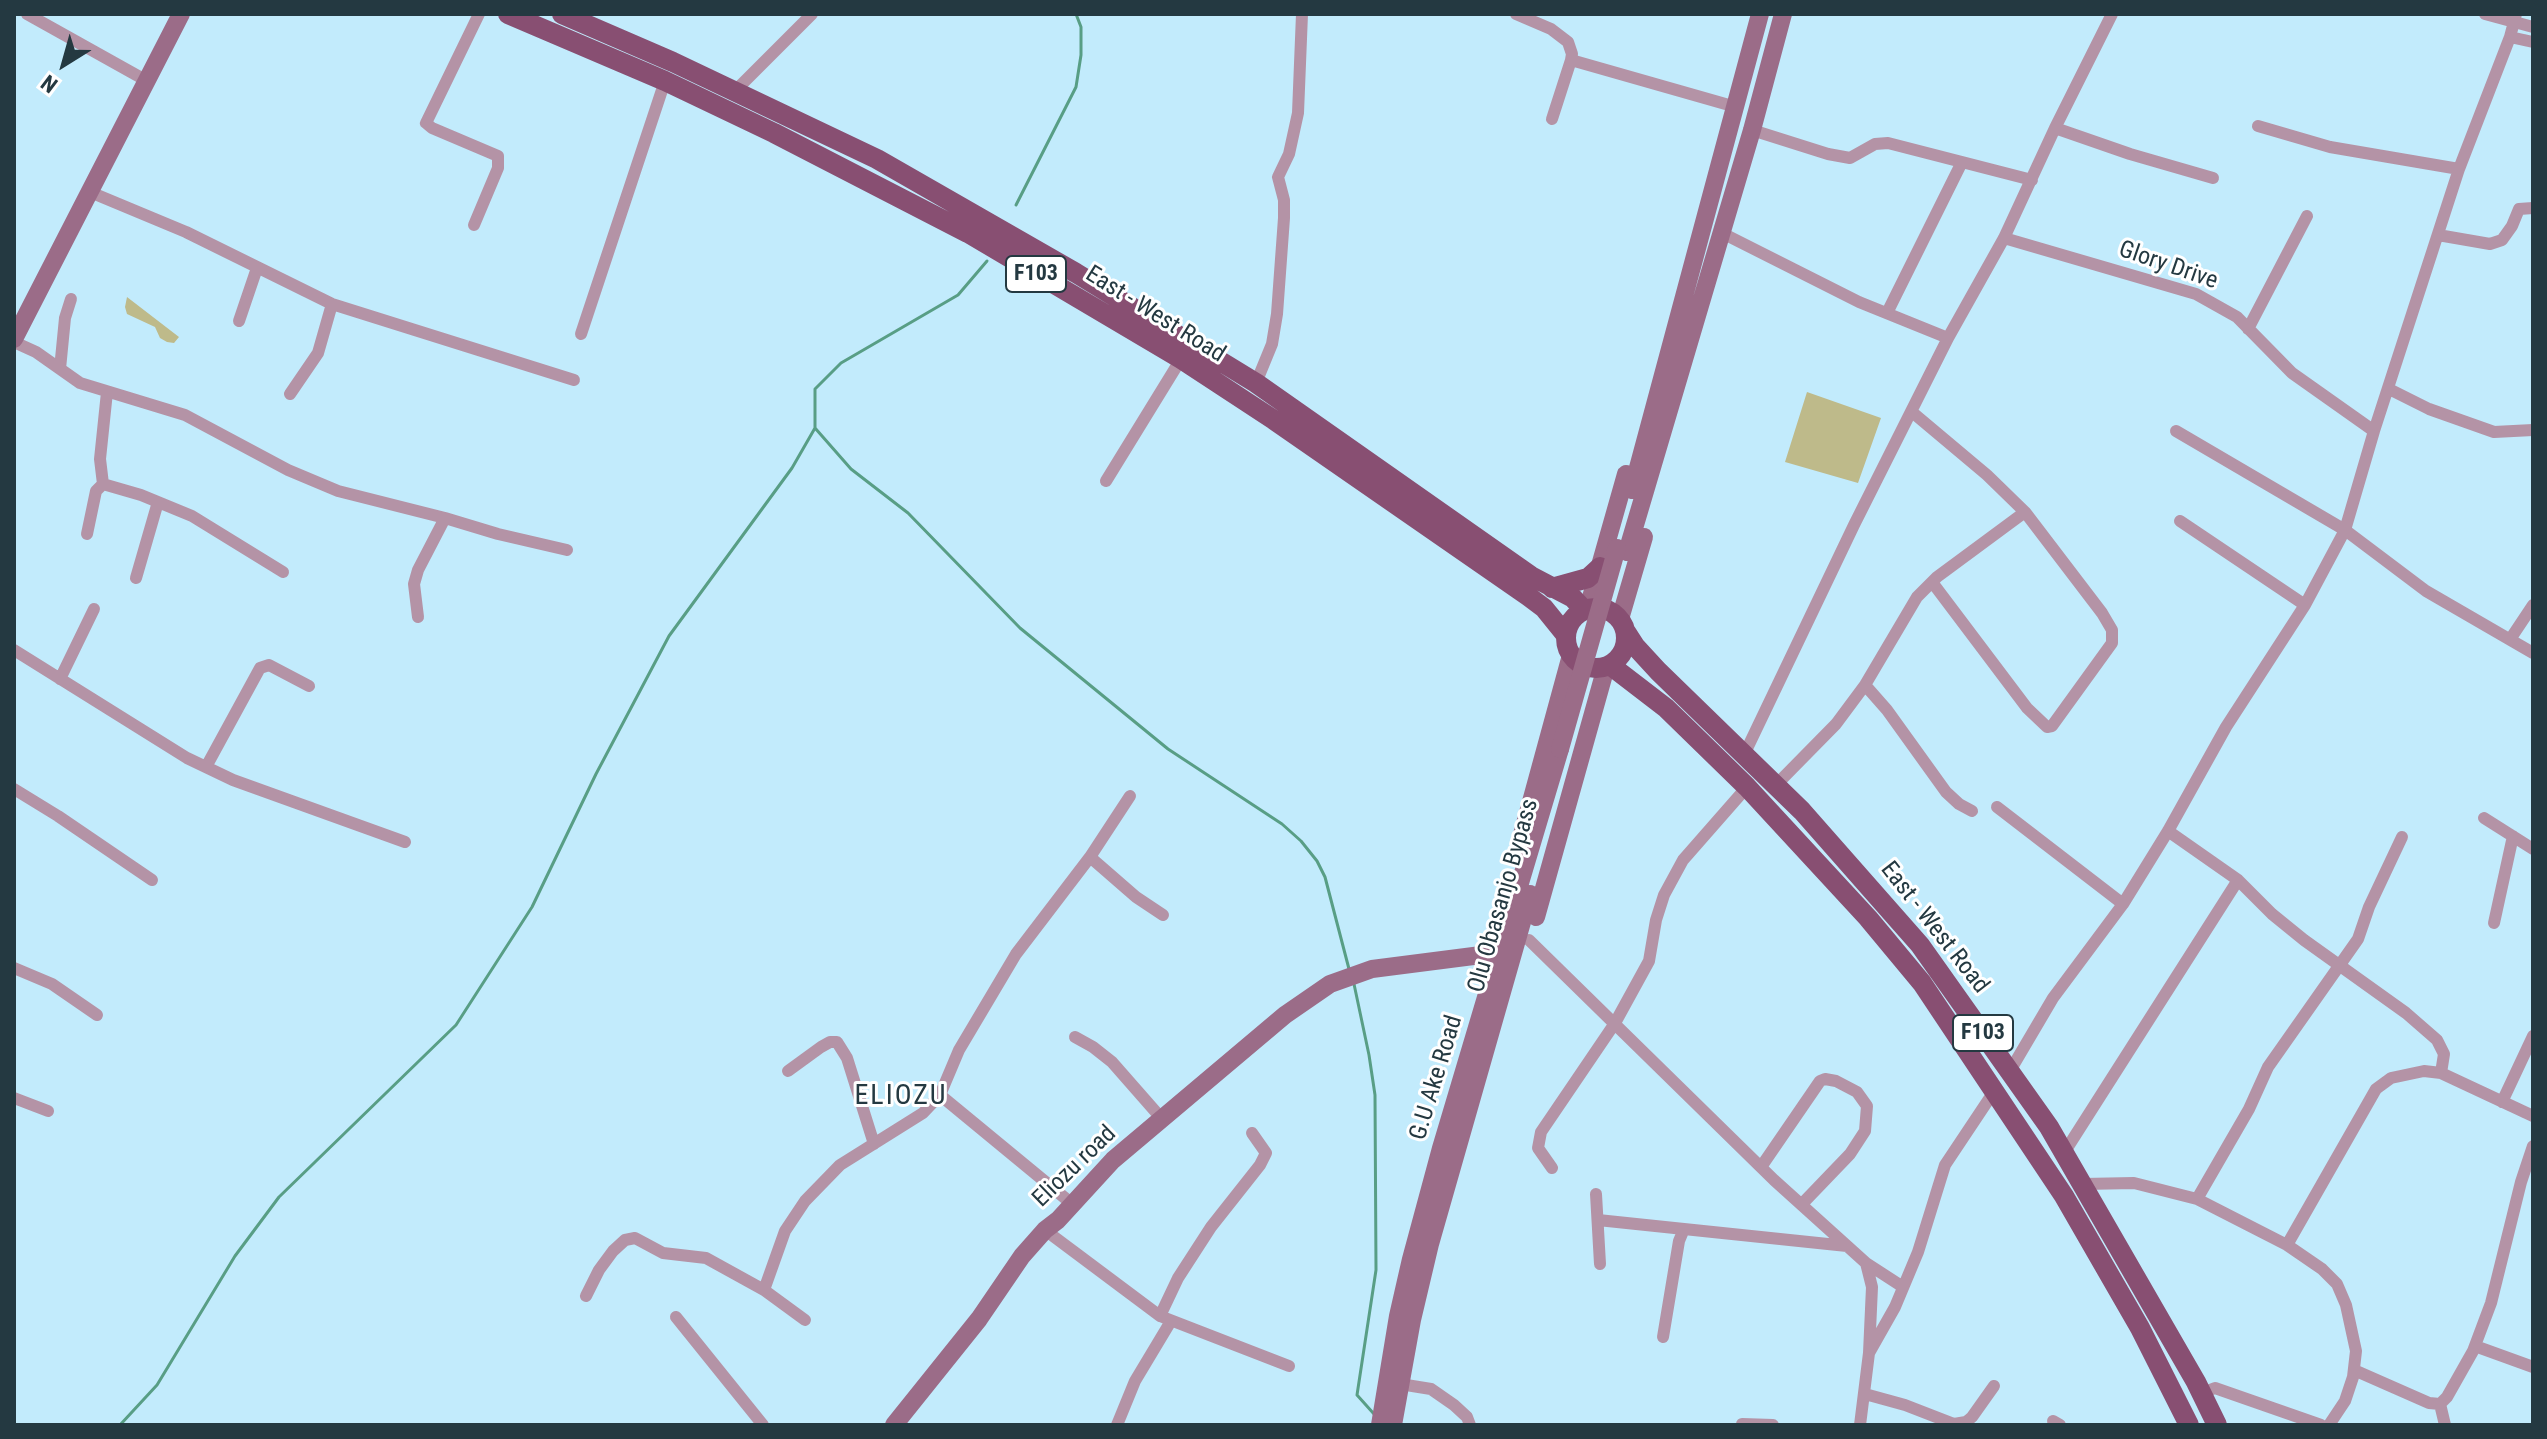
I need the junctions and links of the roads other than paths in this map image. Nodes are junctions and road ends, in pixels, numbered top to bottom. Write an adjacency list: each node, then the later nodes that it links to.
1 (27, 14): 18 (street)
2 (181, 14): 18 (main road)
3 (479, 14): 34 (street)
4 (508, 14): 19 (main road, East - West Road / F103)
5 (562, 14): 20 (main road, East - West Road / F103)
6 (812, 14): 20 (street)
7 (1302, 14): 50 (street)
8 (1516, 14): 17 (street)
9 (1760, 14): 21 (main road)
10 (1783, 14): 25 (main road)
11 (2112, 14): 24 (street)
12 (2485, 14): 13 (street)
13 (2516, 18): 14 (street); 15 (street)
14 (2533, 27)
15 (2510, 37): 16 (street); 27 (street)
16 (2533, 42)
17 (1571, 60): 21 (street); 22 (street)
18 (147, 81): 30 (main road)
19 (665, 81): 44 (street); 47 (main road, East - West Road / F103)
20 (735, 91): 50 (main road, East - West Road / F103)
21 (1736, 107): 31 (main road)
22 (1552, 119)
23 (2258, 126): 27 (street)
24 (2055, 128): 28 (street); 29 (street)
25 (1752, 130): 26 (street); 31 (main road)
26 (1962, 162): 29 (street); 41 (street)
27 (2459, 169): 36 (street)
28 (2213, 178)
29 (2032, 180): 37 (street)
30 (90, 192): 38 (street); 46 (main road)
31 (1719, 207): 35 (main road); 67 (main road); 128 (main road, Olu Obasanjo Bypass)
32 (2533, 208): 36 (street)
33 (2307, 216): 43 (street)
34 (474, 225)
35 (1724, 234): 41 (street); 77 (main road)
36 (2438, 235): 51 (street)
37 (2004, 238): 43 (street, Glory Drive); 45 (street)
38 (257, 268): 40 (street); 42 (street)
39 (71, 299): 48 (street)
40 (332, 304): 49 (street); 53 (street)
41 (1887, 313): 45 (street)
42 (239, 321)
43 (2248, 329): 57 (street, Glory Drive)
44 (581, 334)
45 (1948, 338): 54 (street)
46 (14, 340): 48 (street)
47 (1181, 359): 58 (street); 78 (main road, East - West Road / F103)
48 (60, 369): 52 (street)
49 (574, 380)
50 (1256, 383): 71 (main road, East - West Road / F103)
51 (2389, 389): 55 (street); 57 (street)
52 (107, 392): 59 (street); 62 (street)
53 (290, 394)
54 (1912, 412): 61 (street); 87 (street)
55 (2533, 430)
56 (2176, 431): 64 (street)
57 (2374, 431): 64 (street)
58 (1106, 481)
59 (103, 484): 60 (street); 65 (street)
60 (158, 502): 68 (street); 69 (street)
61 (2025, 512): 70 (street); 70 (street)
62 (445, 518): 66 (street); 76 (street)
63 (2180, 521): 72 (street)
64 (2345, 530): 72 (street); 79 (street)
65 (87, 534)
66 (567, 550)
67 (1600, 567): 71 (main road); 75 (main road)
68 (283, 572)
69 (136, 578)
70 (1932, 582): 85 (street)
71 (1552, 588): 75 (main road, East - West Road / F103)
72 (2305, 605): 96 (street)
73 (2533, 605): 79 (street)
74 (94, 609): 84 (street)
75 (1586, 609): 77 (main road, F103); 78 (main road)
76 (418, 617)
77 (1623, 625): 83 (main road); 87 (main road, East - West Road / F103)
78 (1565, 634): 82 (main road, F103)
79 (2511, 638): 81 (street)
80 (14, 650): 84 (street)
81 (2533, 653)
82 (1571, 655): 83 (main road, F103); 108 (main road)
83 (1608, 666): 90 (main road, East - West Road / F103); 107 (main road)
84 (60, 679): 88 (street)
85 (1865, 685): 89 (street); 94 (street)
86 (309, 686): 88 (street)
87 (1744, 755): 89 (main road, East - West Road / F103)
88 (206, 767): 99 (street)
89 (1776, 785): 116 (main road, East - West Road / F103)
90 (1747, 787): 112 (street); 118 (main road, East - West Road / F103)
91 (14, 789): 102 (street)
92 (1130, 796): 101 (street)
93 (1997, 807): 104 (street)
94 (1972, 811)
95 (2484, 818): 97 (street)
96 (2168, 831): 103 (street); 104 (street)
97 (2513, 836): 100 (street); 106 (street)
98 (2402, 837): 109 (street)
99 (405, 842)
100 (2533, 849)
101 (1090, 857): 105 (street); 119 (street)
102 (152, 880)
103 (2238, 880): 109 (street); 129 (street)
104 (2123, 904): 116 (street)
105 (1163, 915)
106 (2494, 923)
107 (1529, 940): 112 (street); 128 (main road)
108 (1489, 954): 124 (main road, Eliozu road); 128 (main road)
109 (2341, 964): 117 (street); 134 (street)
110 (14, 968): 111 (street)
111 (97, 1015)
112 (1615, 1023): 130 (street); 131 (street)
113 (2533, 1036): 121 (street)
114 (1075, 1037): 124 (street)
115 (788, 1071): 126 (street)
116 (2010, 1071): 129 (main road, East - West Road / F103)
117 (2441, 1073): 121 (street); 140 (street)
118 (1995, 1090): 144 (street); 170 (main road, East - West Road / F103)
119 (940, 1095): 126 (street); 135 (street)
120 (14, 1098): 122 (street)
121 (2502, 1102): 123 (street)
122 (48, 1111)
123 (2533, 1116)
124 (1162, 1119): 135 (main road, Eliozu road)
125 (1252, 1133): 148 (street)
126 (874, 1144): 145 (street)
127 (2533, 1146): 151 (street)
128 (1448, 1151): 156 (main road, Olu Obasanjo Bypass); 165 (main road, G.U Ake Road)
129 (2064, 1153): 132 (main road, East - West Road / F103)
130 (1761, 1167): 136 (street); 136 (street)
131 (1552, 1168)
132 (2083, 1184): 134 (street); 158 (main road, East - West Road / F103)
133 (1596, 1194): 137 (street)
134 (2197, 1199): 140 (street)
135 (1071, 1203): 139 (main road, Eliozu road)
136 (1802, 1204): 141 (street)
137 (1598, 1220): 138 (street); 143 (street)
138 (1684, 1229): 141 (street); 150 (street)
139 (1045, 1230): 148 (street); 163 (main road, Eliozu road)
140 (2287, 1245): 155 (street)
141 (1847, 1246): 142 (street)
142 (1866, 1263): 144 (street); 152 (street)
143 (1600, 1264)
144 (1903, 1287): 152 (street)
145 (764, 1290): 146 (street); 149 (street)
146 (586, 1296)
147 (676, 1317): 162 (street)
148 (1166, 1319): 153 (street); 164 (street)
149 (805, 1320)
150 (1663, 1337)
151 (2475, 1346): 154 (street); 160 (street)
152 (1869, 1353): 159 (street)
153 (1289, 1366)
154 (2533, 1367)
155 (2354, 1370): 160 (street); 173 (street)
156 (1400, 1384): 166 (main road, Olu Obasanjo Bypass); 167 (street)
157 (1994, 1386): 159 (street)
158 (2202, 1393): 171 (main road, East - West Road / F103); 172 (street)
159 (1865, 1394): 169 (street)
160 (2440, 1404): 174 (street)
161 (1742, 1424): 168 (street)
162 (763, 1425)
163 (894, 1425)
164 (1117, 1425)
165 (1380, 1425)
166 (1393, 1425)
167 (1470, 1425)
168 (1773, 1425)
169 (1860, 1425)
170 (2189, 1425)
171 (2217, 1425)
172 (2321, 1425)
173 (2329, 1425)
174 (2445, 1425)

